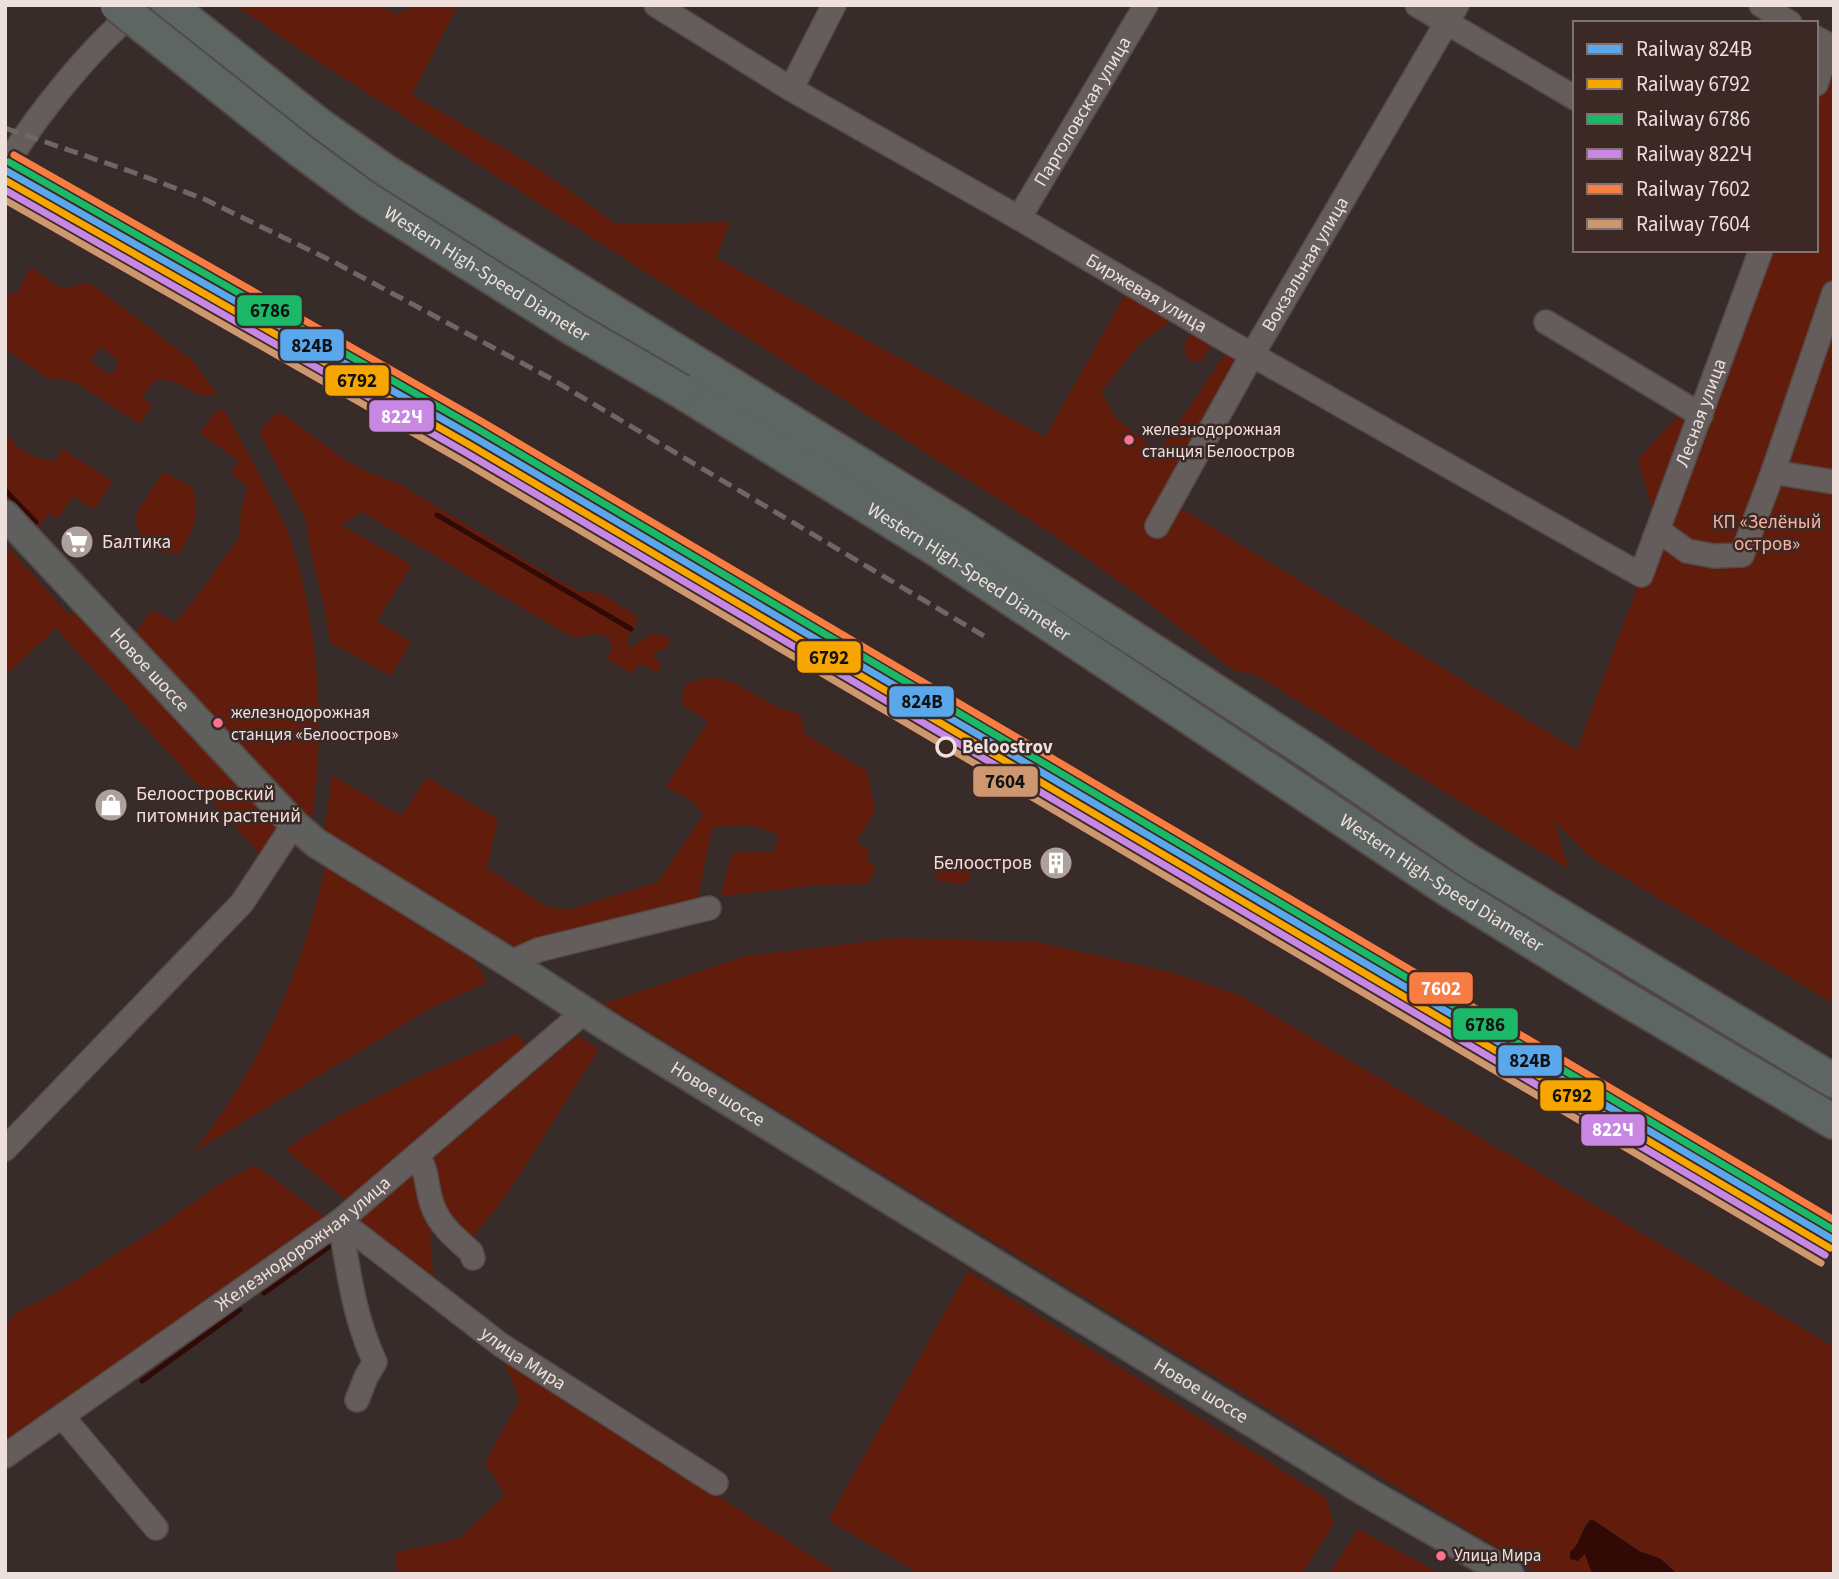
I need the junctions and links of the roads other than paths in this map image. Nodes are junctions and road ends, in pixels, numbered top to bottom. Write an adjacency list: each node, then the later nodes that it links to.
1 (117, 5): 21 (highway, Western High-Speed Diameter, bridge)
2 (141, 5): 15 (street)
3 (168, 5): 21 (highway, Western High-Speed Diameter)
4 (656, 5): 13 (street, Биржевая улица)
5 (834, 5): 13 (street)
6 (1146, 5): 16 (street, Парголовская улица)
7 (1418, 5): 9 (street)
8 (1760, 5): 10 (street)
9 (1452, 14): 14 (street); 20 (street, Вокзальная улица)
10 (1787, 21)
11 (1826, 46): 12 (street)
12 (1818, 76)
13 (791, 89): 16 (street, Биржевая улица)
14 (1573, 97)
15 (5, 167)
16 (1019, 218): 20 (street, Биржевая улица)
17 (1760, 252): 22 (street, Лесная улица)
18 (1834, 293): 23 (street)
19 (1546, 322): 22 (street)
20 (1252, 355): 26 (street, Вокзальная улица); 28 (street, Биржевая улица)
21 (689, 378): 33 (highway, Western High-Speed Diameter); 34 (highway, Western High-Speed Diameter)
22 (1701, 415): 27 (street, Лесная улица)
23 (1773, 472): 24 (street); 27 (street)
24 (1834, 482)
25 (5, 515): 29 (main road, Новое шоссе)
26 (1157, 526)
27 (1658, 530): 28 (street, Лесная улица)
28 (1641, 575)
29 (294, 824): 31 (main road, Новое шоссе); 35 (street)
30 (709, 908): 31 (street)
31 (510, 963): 32 (main road, Новое шоссе)
32 (584, 1012): 36 (street, Железнодорожная улица); 44 (main road, Новое шоссе)
33 (1834, 1082)
34 (1834, 1122)
35 (5, 1149)
36 (417, 1155): 37 (street, Железнодорожная улица); 38 (street)
37 (340, 1221): 39 (street); 40 (street, Железнодорожная улица); 42 (street, улица Мира)
38 (474, 1258)
39 (357, 1400)
40 (62, 1416): 41 (street, Железнодорожная улица); 43 (street)
41 (5, 1456)
42 (716, 1483)
43 (156, 1528)
44 (1509, 1574)

